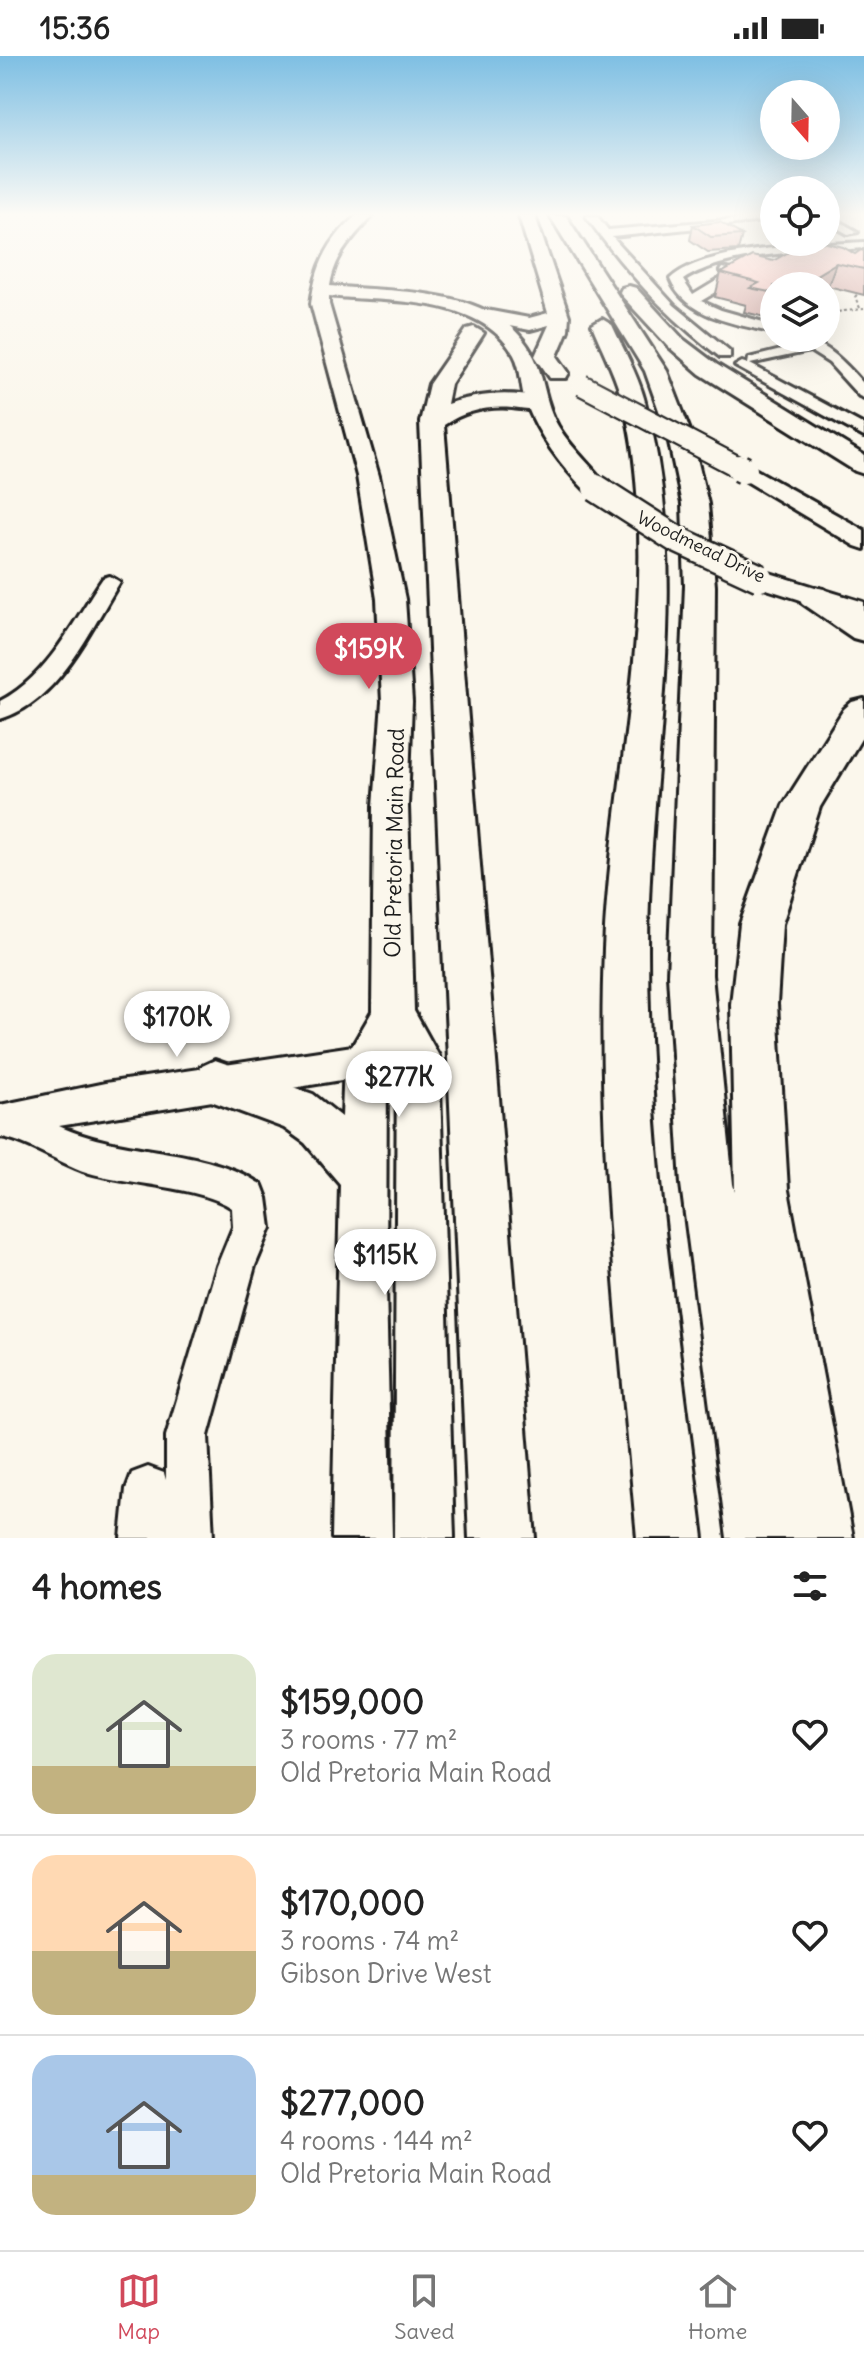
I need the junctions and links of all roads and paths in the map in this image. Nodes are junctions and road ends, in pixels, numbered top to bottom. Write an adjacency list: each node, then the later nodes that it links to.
1 (322, 285): 10 (main road, Old Pretoria Main Road)
2 (548, 285): 14 (highway)
3 (583, 285): 45 (highway)
4 (595, 285): 46 (highway)
5 (613, 285): 26 (highway)
6 (648, 285): 20 (street)
7 (677, 285): 11 (street)
8 (719, 285): 11 (street)
9 (864, 286): 12 (path)
10 (321, 297): 15 (main road); 15 (main road); 34 (main road, Old Pretoria Main Road)
11 (692, 301): 16 (street)
12 (862, 309): 13 (path)
13 (840, 311)
14 (558, 316): 15 (highway); 21 (highway)
15 (468, 325): 19 (main road); 24 (highway)
16 (760, 325)
17 (765, 352): 20 (street)
18 (822, 352): 22 (street)
19 (525, 358): 21 (main road); 23 (main road, Woodmead Drive)
20 (742, 358): 25 (street)
21 (558, 373): 27 (main road, bridge)
22 (864, 393)
23 (536, 404): 24 (highway); 29 (main road, Woodmead Drive, bridge)
24 (432, 422): 44 (highway)
25 (864, 430)
26 (864, 466)
27 (864, 541)
28 (110, 582): 33 (street)
29 (813, 596): 30 (main road, Woodmead Drive); 31 (highway)
30 (864, 611)
31 (864, 631)
32 (861, 709): 47 (highway)
33 (0, 711)
34 (406, 1036): 35 (main road); 43 (main road, Old Pretoria Main Road)
35 (366, 1060): 36 (street); 38 (main road)
36 (215, 1082): 37 (street); 38 (main road)
37 (7, 1120): 41 (street)
38 (364, 1177): 42 (main road)
39 (148, 1489): 40 (street)
40 (144, 1538)
41 (190, 1538)
42 (362, 1538)
43 (424, 1538)
44 (502, 1538)
45 (670, 1538)
46 (760, 1538)
47 (820, 1538)

